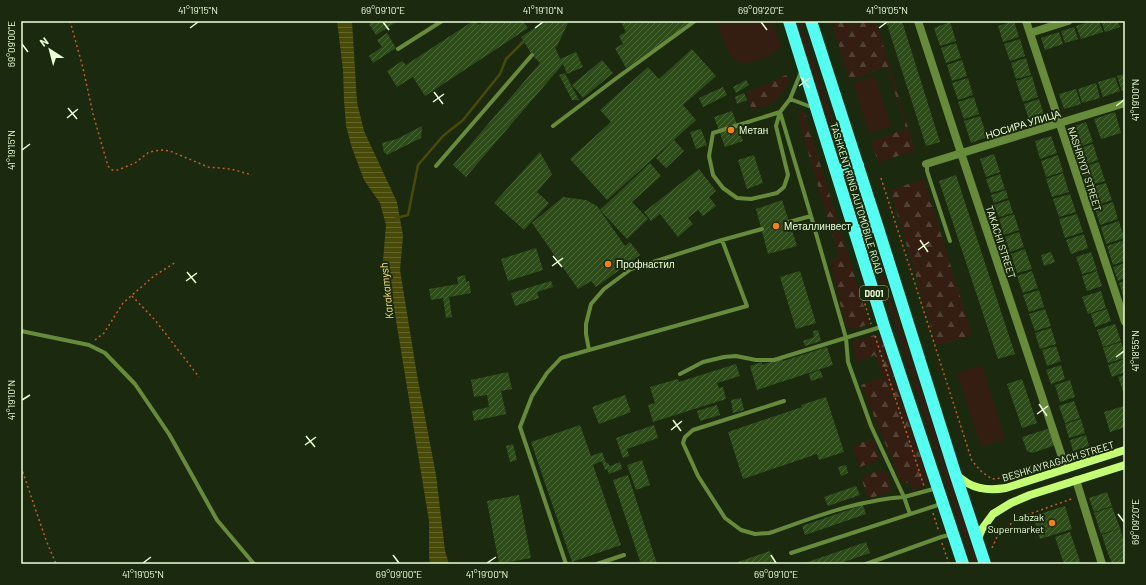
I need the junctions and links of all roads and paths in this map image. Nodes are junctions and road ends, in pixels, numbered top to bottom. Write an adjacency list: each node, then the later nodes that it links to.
1 (70, 21): 24 (path)
2 (442, 21): 10 (lane)
3 (695, 21): 18 (lane)
4 (789, 21): 12 (highway, TASHKENT RING AUTOMOBILE ROAD / D001)
5 (810, 21): 21 (highway, TASHKENT RING AUTOMOBILE ROAD / D001)
6 (918, 21): 19 (street, TAKACHI STREET)
7 (1026, 21): 9 (street, NASHRIYOT STREET)
8 (1068, 21): 9 (street)
9 (1030, 33): 17 (street, NASHRIYOT STREET)
10 (398, 49)
11 (532, 55): 22 (lane)
12 (803, 66): 13 (lane); 15 (highway, TASHKENT RING AUTOMOBILE ROAD / D001)
13 (790, 99): 15 (lane); 16 (lane)
14 (1125, 102): 17 (street, НОСИРА УЛИЦА)
15 (817, 109): 23 (highway, TASHKENT RING AUTOMOBILE ROAD / D001)
16 (780, 112): 16 (lane); 26 (lane)
17 (1060, 123): 19 (street, НОСИРА УЛИЦА); 35 (street, NASHRIYOT STREET)
18 (553, 126)
19 (961, 153): 20 (street, НОСИРА УЛИЦА); 48 (street, TAKACHI STREET)
20 (926, 164): 32 (lane)
21 (858, 165): 23 (highway); 28 (highway, TASHKENT RING AUTOMOBILE ROAD / D001)
22 (436, 166)
23 (836, 171): 30 (highway, TASHKENT RING AUTOMOBILE ROAD / D001)
24 (252, 175)
25 (881, 178): 47 (path)
26 (811, 216): 27 (lane); 38 (lane)
27 (789, 222)
28 (877, 225): 30 (highway); 49 (highway, TASHKENT RING AUTOMOBILE ROAD / D001)
29 (762, 229): 31 (lane)
30 (855, 232): 36 (highway, TASHKENT RING AUTOMOBILE ROAD / D001)
31 (722, 240): 40 (lane); 40 (lane)
32 (950, 241)
33 (176, 262): 34 (path)
34 (132, 296): 39 (path); 42 (path)
35 (1125, 322)
36 (884, 326): 38 (lane); 52 (highway, TASHKENT RING AUTOMOBILE ROAD / D001)
37 (21, 331): 39 (lane)
38 (846, 338): 41 (lane); 55 (lane)
39 (89, 346): 64 (lane)
40 (589, 350): 65 (lane)
41 (680, 374)
42 (198, 377)
43 (784, 400): 55 (lane)
44 (1125, 450): 48 (main road, BESHKAYRAGACH STREET)
45 (1125, 465): 50 (main road)
46 (21, 467): 63 (path)
47 (1041, 467)
48 (1066, 469): 51 (main road, BESHKAYRAGACH STREET)
49 (954, 473): 51 (main road, BESHKAYRAGACH STREET); 59 (highway, TASHKENT RING AUTOMOBILE ROAD / D001)
50 (1076, 480): 53 (main road); 54 (street)
51 (1026, 482): 53 (main road)
52 (938, 488): 55 (lane); 56 (highway, TASHKENT RING AUTOMOBILE ROAD / D001)
53 (1030, 495): 59 (main road)
54 (1081, 496): 60 (path); 70 (street)
55 (904, 497): 57 (lane)
56 (943, 503): 57 (lane); 58 (highway, TASHKENT RING AUTOMOBILE ROAD / D001)
57 (910, 514): 61 (lane)
58 (953, 534): 67 (lane); 68 (highway, TASHKENT RING AUTOMOBILE ROAD / D001)
59 (977, 541): 69 (highway, TASHKENT RING AUTOMOBILE ROAD / D001)
60 (991, 549)
61 (791, 553)
62 (624, 555): 66 (lane)
63 (56, 564)
64 (254, 564)
65 (566, 564)
66 (597, 564)
67 (866, 564)
68 (963, 564)
69 (985, 564)
70 (1102, 564)

